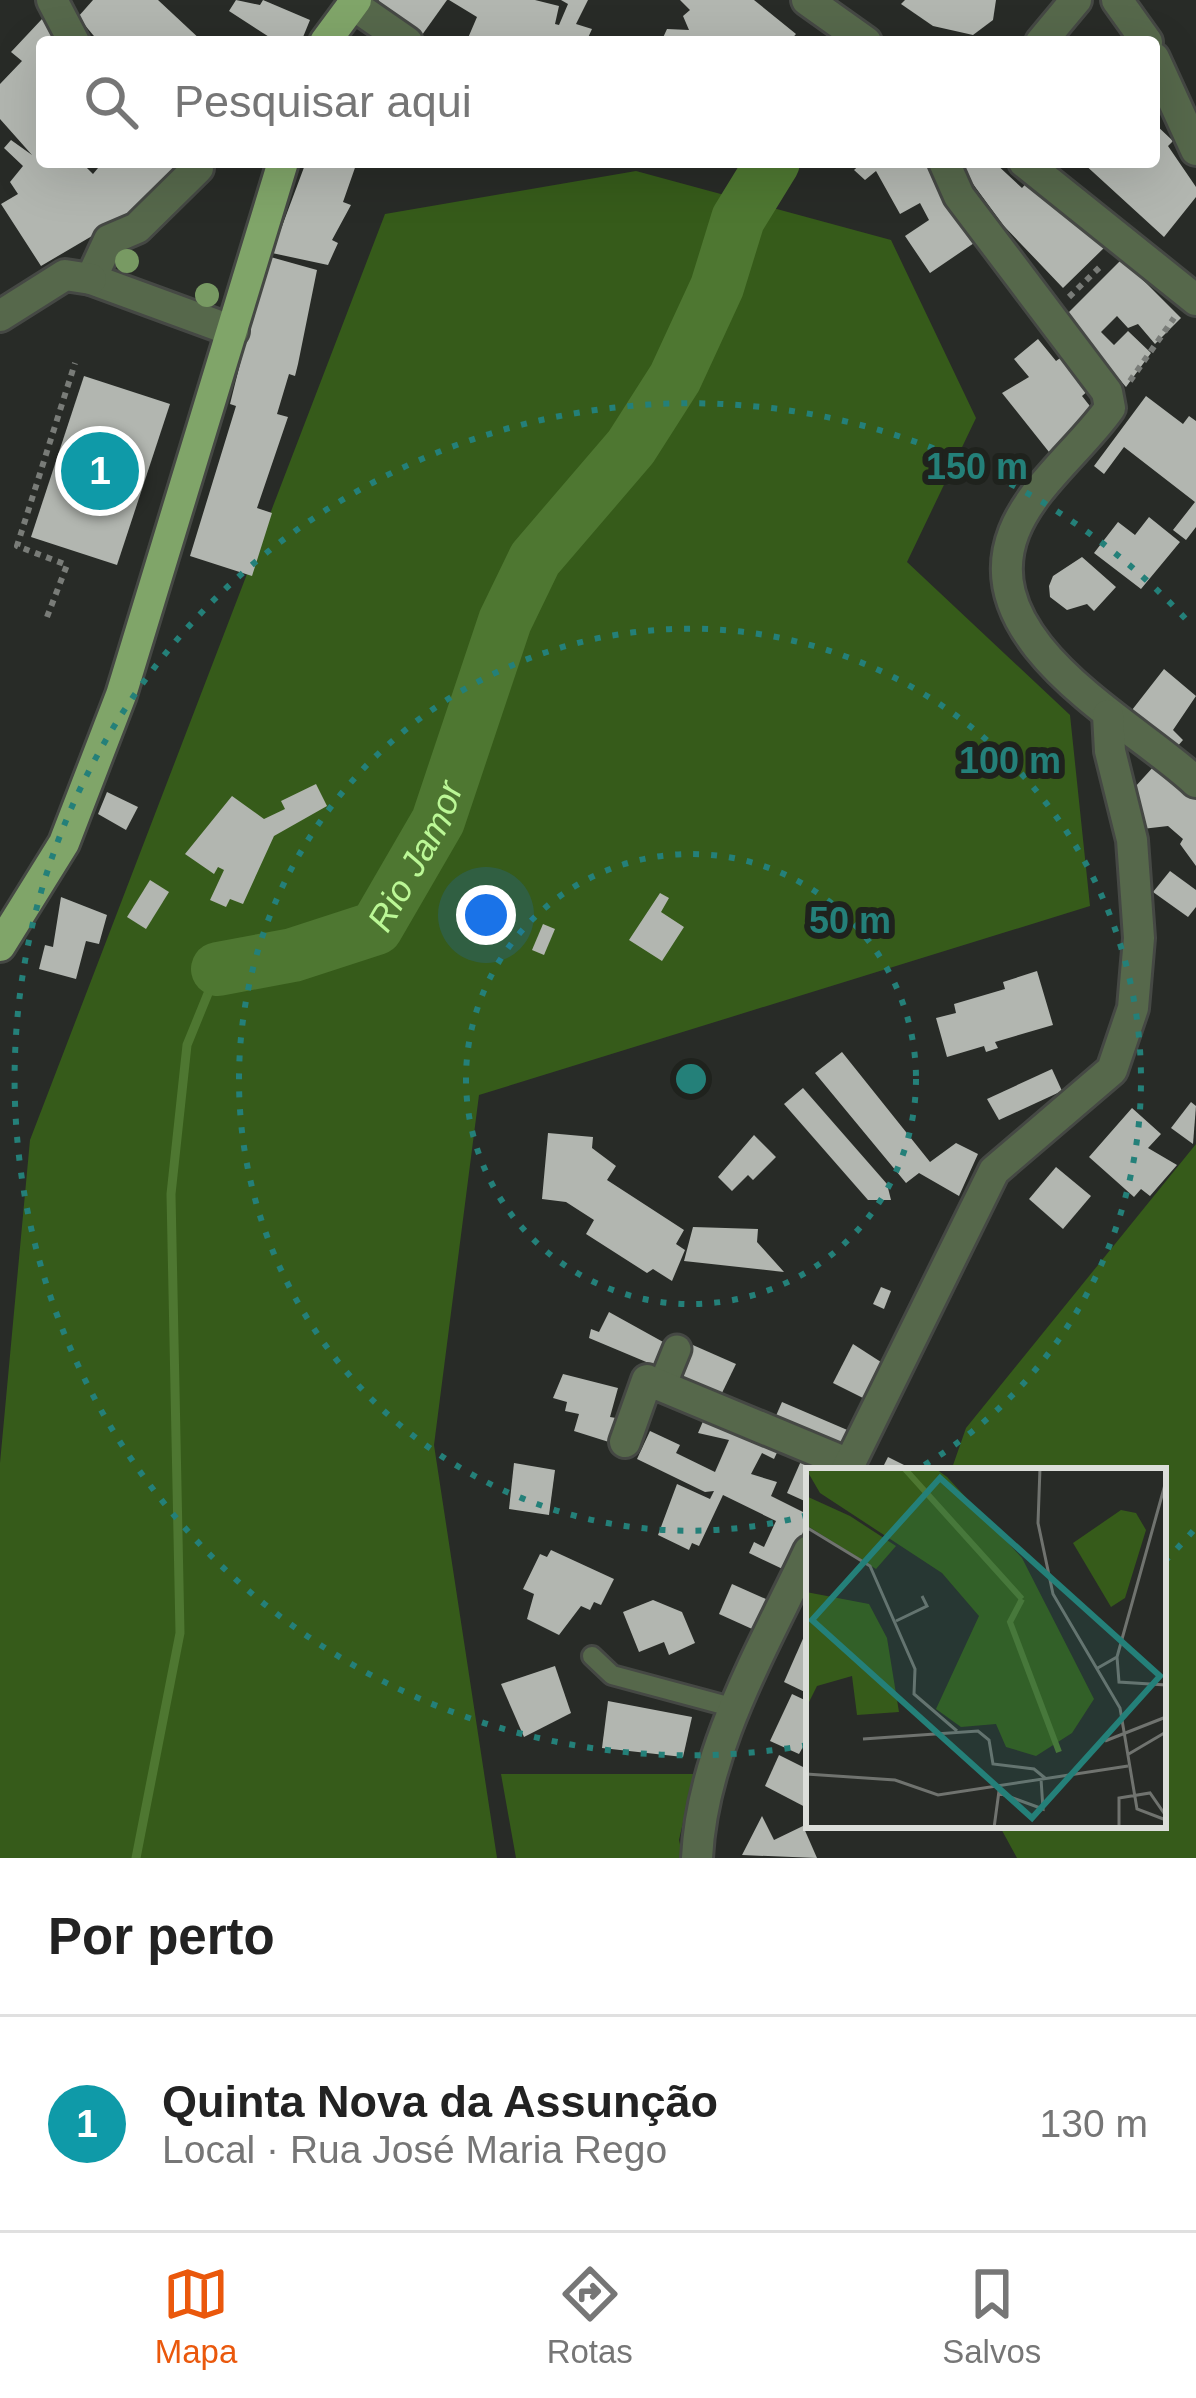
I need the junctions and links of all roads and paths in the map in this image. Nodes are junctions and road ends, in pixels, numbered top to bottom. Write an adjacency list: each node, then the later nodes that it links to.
1 (52, 0): 6 (street)
2 (808, 0): 9 (street)
3 (1076, 0): 10 (street)
4 (1117, 0): 11 (street)
5 (354, 2): 7 (main road); 8 (street)
6 (71, 36)
7 (330, 36)
8 (398, 36)
9 (858, 36)
10 (1046, 36)
11 (1143, 36)
12 (1160, 71): 13 (street)
13 (1196, 151)
14 (198, 168): 19 (street)
15 (281, 168): 23 (main road)
16 (947, 168): 22 (street)
17 (1032, 168): 18 (street)
18 (1124, 242): 20 (street); 22 (path)
19 (91, 279): 21 (street); 23 (street)
20 (1194, 294): 25 (path)
21 (0, 316)
22 (1050, 316): 25 (street)
23 (233, 331): 29 (main road)
24 (75, 363): 26 (path)
25 (1111, 408): 27 (street)
26 (47, 617)
27 (1108, 715): 28 (street); 33 (street)
28 (1196, 782)
29 (0, 946)
30 (677, 1349): 31 (street)
31 (662, 1385): 32 (street); 33 (street)
32 (625, 1442)
33 (848, 1468)
34 (806, 1557): 36 (street)
35 (592, 1656): 36 (lane)
36 (735, 1708): 37 (street)
37 (697, 1858)

